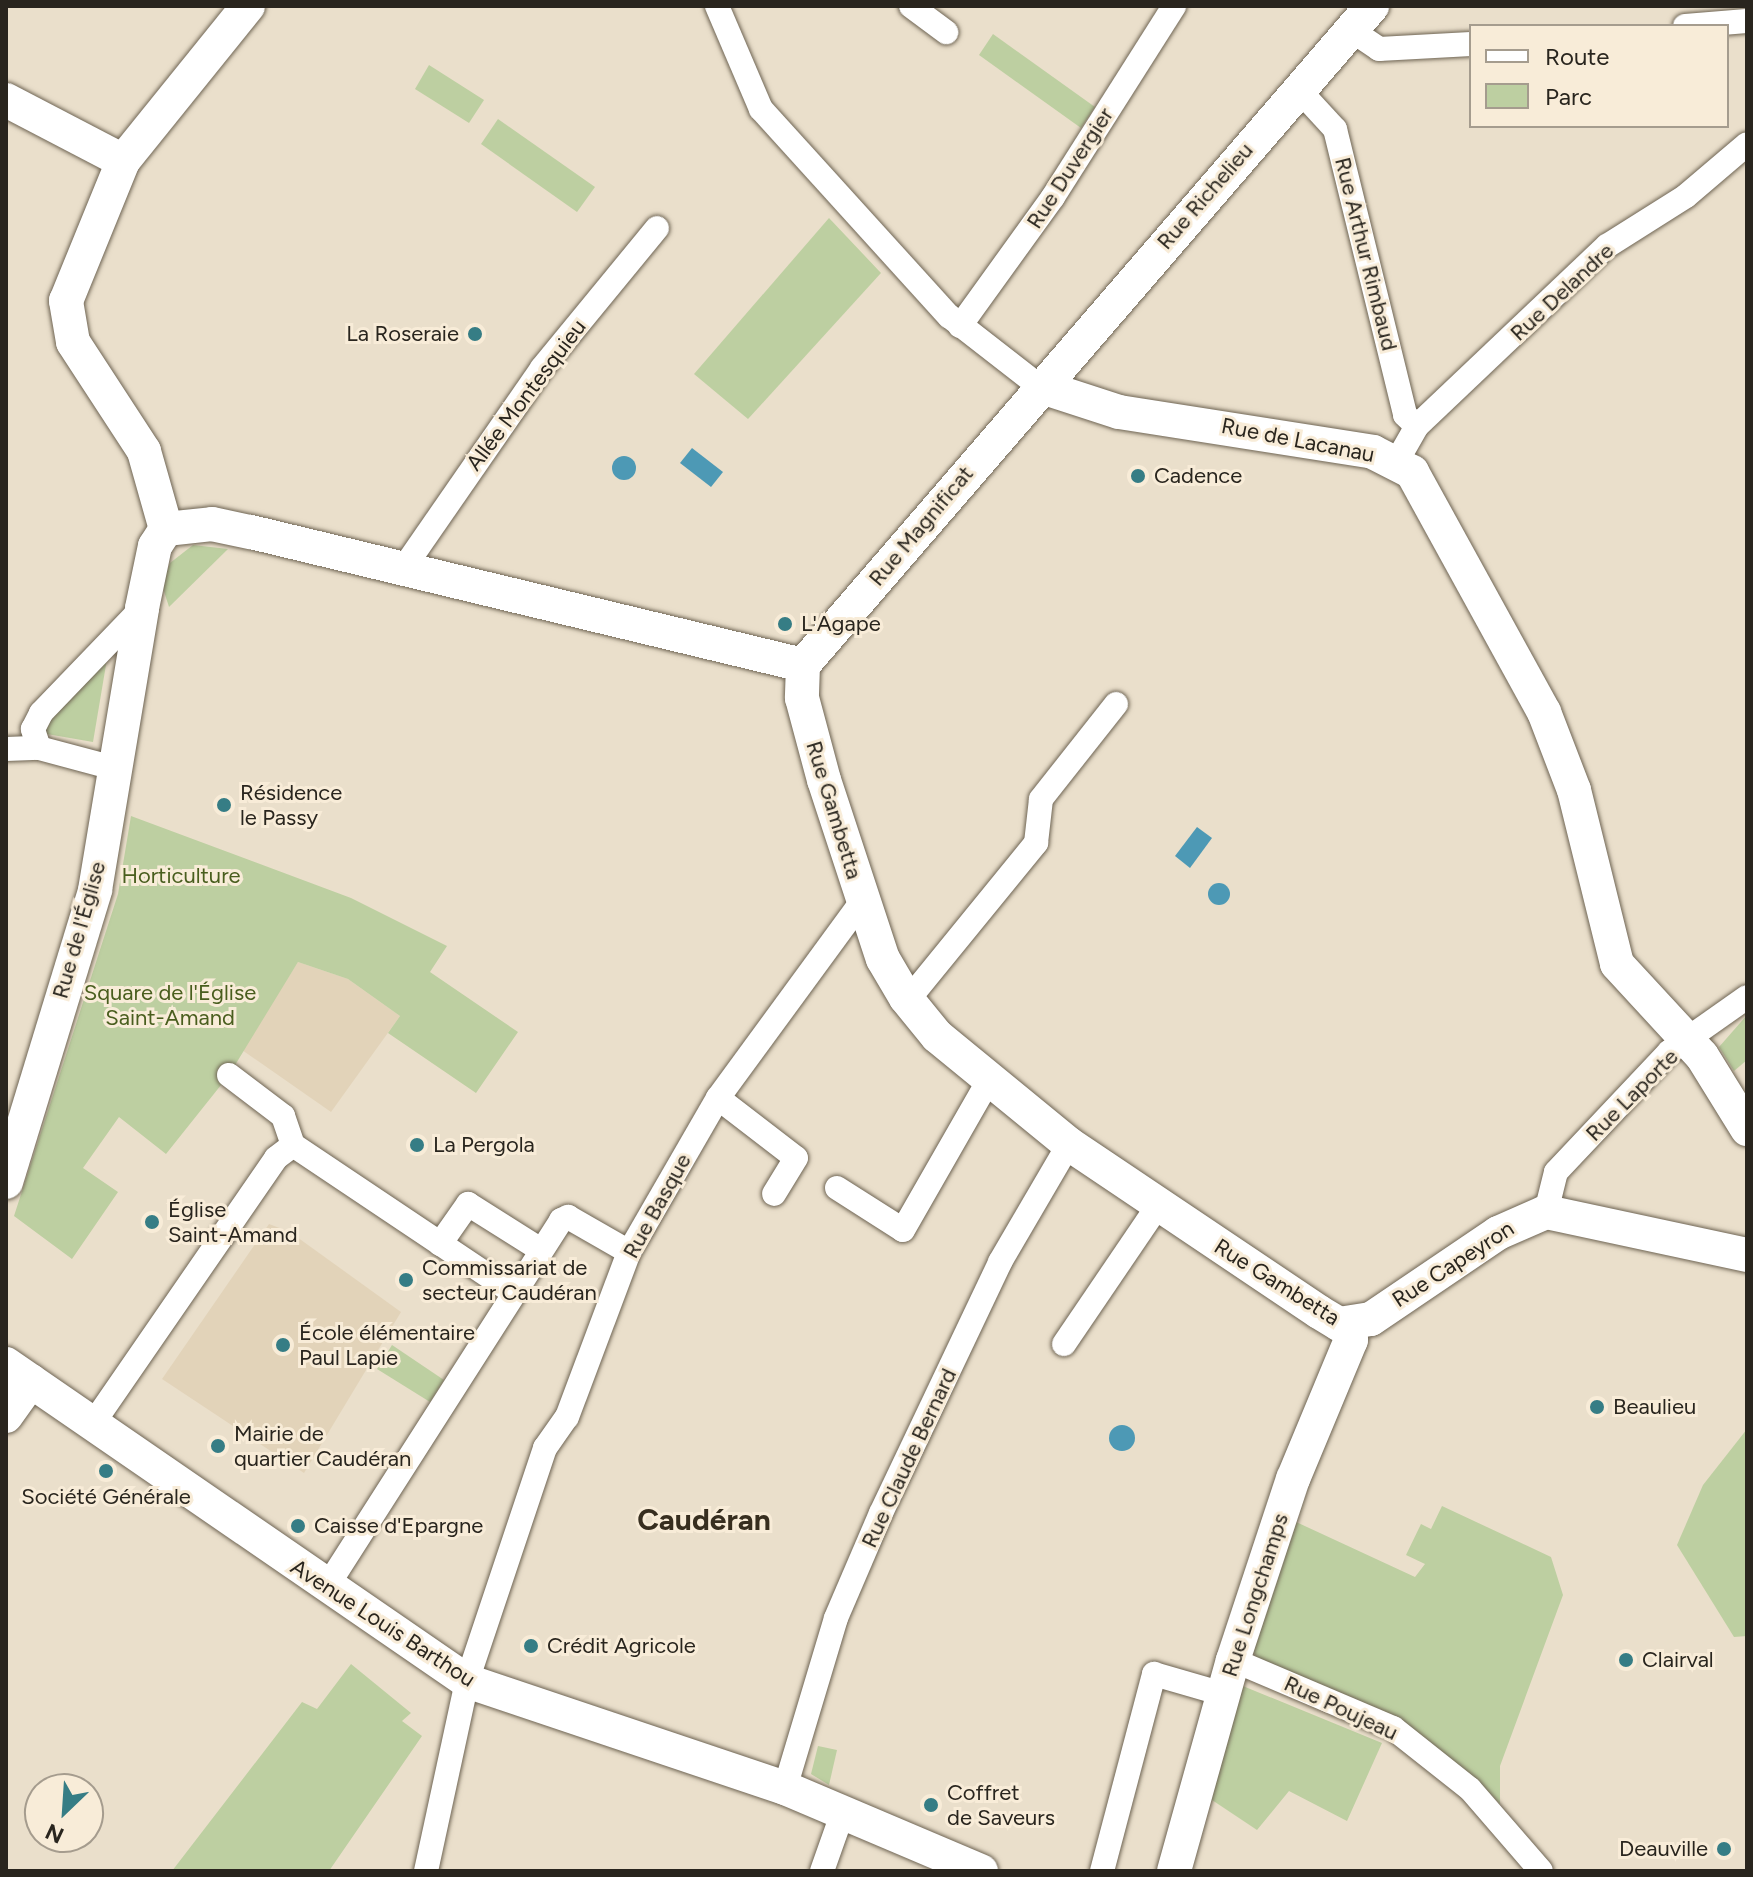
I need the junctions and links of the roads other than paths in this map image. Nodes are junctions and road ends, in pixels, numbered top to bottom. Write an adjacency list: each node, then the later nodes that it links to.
1 (248, 6): 13 (street)
2 (717, 6): 15 (street, Rue de Lacanau)
3 (911, 6): 8 (street)
4 (1174, 6): 15 (street, Rue Duvergier)
5 (1362, 18): 9 (street); 10 (street, Rue Richelieu)
6 (1747, 21): 7 (street)
7 (1710, 24)
8 (946, 32)
9 (1469, 44)
10 (1299, 90): 16 (street, Rue Richelieu); 17 (street, Rue Arthur Rimbaud)
11 (6, 100): 13 (street)
12 (1747, 144): 17 (street, Rue Delandre)
13 (123, 161): 19 (street)
14 (657, 228): 20 (street, Allée Montesquieu)
15 (960, 326): 16 (street, Rue de Lacanau)
16 (1039, 386): 18 (street, Rue de Lacanau); 22 (street, Rue Magnificat)
17 (1417, 426): 18 (street, Rue Delandre)
18 (1397, 461): 30 (street, Rue de Lacanau)
19 (166, 529): 20 (street); 21 (street, Rue de l'Église)
20 (403, 569): 22 (street)
21 (142, 608): 24 (street); 26 (street, Rue de l'Église)
22 (803, 665): 27 (street, Rue Gambetta)
23 (1116, 704): 29 (street)
24 (39, 748): 25 (street); 26 (street)
25 (6, 749)
26 (114, 768): 37 (street, Rue de l'Église)
27 (863, 900): 29 (street, Rue Gambetta); 33 (street, Rue Basque)
28 (1747, 997): 30 (street, Rue Laporte)
29 (908, 1000): 32 (street, Rue Gambetta)
30 (1689, 1041): 34 (street, Rue de Lacanau); 41 (street, Rue Laporte)
31 (229, 1075): 36 (street)
32 (990, 1078): 35 (street, Rue Gambetta); 38 (street)
33 (718, 1098): 39 (street); 44 (street, Rue Basque)
34 (1747, 1129)
35 (1069, 1144): 40 (street, Rue Gambetta); 56 (street, Rue Claude Bernard)
36 (293, 1145): 42 (street); 51 (street)
37 (6, 1182)
38 (837, 1188)
39 (774, 1194)
40 (1157, 1207): 47 (street, Rue Gambetta); 48 (street)
41 (1546, 1212): 45 (street); 47 (street, Rue Capeyron)
42 (440, 1244): 43 (street); 46 (street)
43 (541, 1250): 44 (street); 46 (street)
44 (629, 1252): 54 (street, Rue Basque)
45 (1746, 1253)
46 (514, 1293): 52 (street)
47 (1350, 1325): 53 (street, Rue Longchamps)
48 (1064, 1344)
49 (18, 1372): 50 (street); 51 (street, Avenue Louis Barthou)
50 (6, 1416)
51 (92, 1425): 52 (street, Avenue Louis Barthou)
52 (326, 1588): 54 (street, Avenue Louis Barthou)
53 (1233, 1660): 55 (street, Rue Longchamps); 58 (street, Rue Poujeau)
54 (467, 1681): 56 (street, Avenue Louis Barthou); 59 (street, Rue Basque)
55 (1223, 1694): 62 (street); 63 (street, Rue Longchamps)
56 (785, 1788): 57 (street, Avenue Louis Barthou)
57 (844, 1809): 60 (street); 61 (street, Avenue Louis Barthou)
58 (1538, 1870)
59 (426, 1871)
60 (822, 1871)
61 (981, 1871)
62 (1102, 1871)
63 (1174, 1871)

